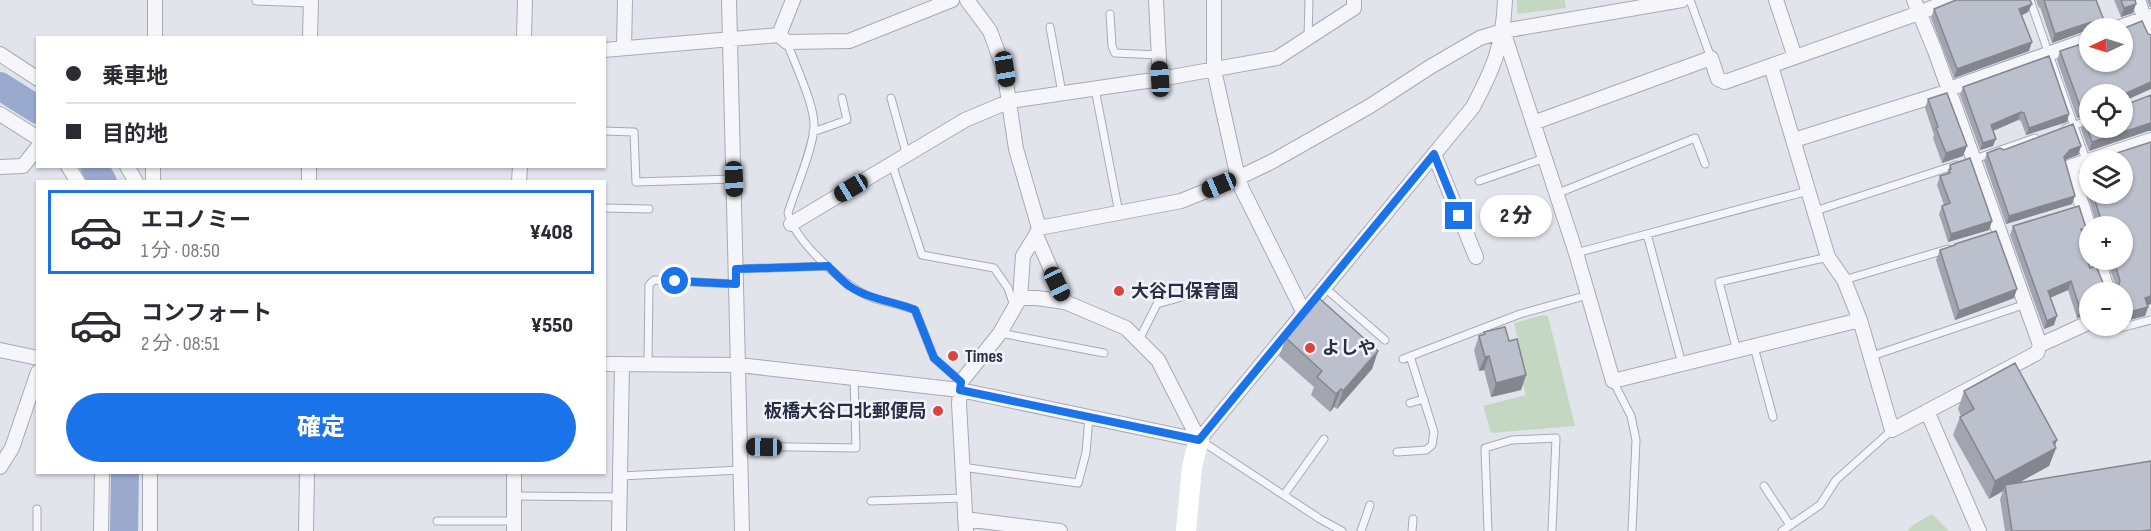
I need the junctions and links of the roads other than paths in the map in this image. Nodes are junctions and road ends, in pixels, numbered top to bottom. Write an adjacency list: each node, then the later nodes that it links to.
1 (155, 0): 27 (street)
2 (525, 0): 29 (street)
3 (625, 0): 35 (street)
4 (729, 0): 33 (street)
5 (793, 0): 32 (street)
6 (952, 0): 32 (street)
7 (967, 0): 51 (street)
8 (1156, 0): 39 (street)
9 (1214, 0): 43 (street)
10 (1309, 0): 31 (lane)
11 (1354, 0): 31 (street)
12 (1505, 0): 26 (street)
13 (1690, 0): 41 (lane)
14 (1776, 0): 40 (street)
15 (1952, 0): 21 (street)
16 (2030, 0): 37 (lane)
17 (2138, 0): 23 (street)
18 (256, 1): 19 (lane)
19 (311, 1): 28 (street)
20 (1673, 1): 26 (street)
21 (1917, 7): 40 (street); 47 (street)
22 (1110, 14): 39 (lane)
23 (2148, 17): 24 (street); 30 (street)
24 (2133, 22)
25 (1050, 27): 48 (lane)
26 (1503, 31): 53 (street); 66 (street); 74 (street)
27 (155, 36)
28 (310, 36)
29 (524, 36)
30 (2151, 36)
31 (1308, 38): 43 (street)
32 (783, 39): 33 (street); 58 (lane)
33 (731, 40): 35 (street); 75 (street)
34 (2079, 43): 37 (street)
35 (624, 48): 36 (street)
36 (606, 50)
37 (2049, 53): 47 (street); 55 (lane)
38 (0, 54): 44 (street)
39 (1159, 55): 45 (street)
40 (1795, 57): 42 (street)
41 (1711, 58): 42 (street); 53 (street)
42 (1771, 66): 61 (street)
43 (1214, 70): 45 (street); 74 (street)
44 (36, 78)
45 (1160, 79): 46 (street)
46 (1095, 89): 48 (street); 82 (lane)
47 (1949, 90): 61 (street); 69 (street)
48 (1062, 93): 51 (street)
49 (842, 98): 58 (lane)
50 (891, 98): 67 (lane)
51 (1010, 101): 67 (street); 85 (street)
52 (0, 114): 60 (street)
53 (1533, 123): 68 (street)
54 (2079, 123): 55 (lane)
55 (2074, 125): 56 (lane); 64 (lane)
56 (2063, 129)
57 (606, 131): 75 (lane)
58 (813, 132): 84 (lane)
59 (2041, 136): 69 (lane)
60 (36, 137)
61 (1794, 140): 77 (street)
62 (2151, 140): 65 (street)
63 (36, 150): 73 (street)
64 (2083, 150)
65 (2118, 150)
66 (1434, 154): 89 (street); 94 (street)
67 (907, 156): 71 (street)
68 (1545, 158): 76 (lane); 78 (street)
69 (1974, 159): 81 (lane); 99 (street)
70 (2079, 163): 83 (street)
71 (892, 164): 84 (street); 98 (lane)
72 (1705, 164): 78 (lane)
73 (0, 167)
74 (1238, 178): 82 (street); 100 (street)
75 (734, 179): 92 (street)
76 (1479, 181)
77 (1809, 190): 81 (street); 86 (lane)
78 (1556, 194): 88 (street)
79 (606, 208): 80 (lane)
80 (649, 209)
81 (1815, 211): 90 (street)
82 (1119, 213): 85 (street)
83 (2081, 216)
84 (790, 224): 91 (lane)
85 (1037, 232): 97 (street); 98 (street)
86 (1647, 234): 88 (lane); 119 (lane)
87 (1956, 246): 93 (lane)
88 (1576, 253): 95 (street)
89 (1476, 257)
90 (1828, 257): 93 (street); 111 (lane)
91 (828, 266): 92 (lane); 125 (lane)
92 (736, 277): 120 (lane); 121 (street)
93 (1844, 280): 101 (street)
94 (1324, 288): 100 (street); 107 (lane)
95 (1588, 296): 113 (lane); 124 (street)
96 (1182, 297): 106 (lane)
97 (1065, 302): 98 (street); 106 (street)
98 (1018, 303): 105 (street)
99 (2026, 304): 108 (street); 114 (lane)
100 (1304, 313): 133 (street)
101 (1860, 320): 109 (street); 114 (street)
102 (2151, 320): 103 (lane)
103 (2133, 325)
104 (2079, 327): 108 (street)
105 (1000, 333): 112 (lane); 125 (street)
106 (1139, 340): 133 (street)
107 (1385, 340)
108 (2040, 345): 128 (street)
109 (1754, 347): 111 (street); 130 (lane)
110 (0, 350): 115 (street)
111 (1737, 351): 119 (street)
112 (1104, 353)
113 (1410, 356): 116 (lane); 126 (lane)
114 (1872, 356): 131 (street)
115 (36, 358)
116 (1402, 359)
117 (606, 364): 118 (street)
118 (622, 364): 120 (street); 143 (street)
119 (1682, 364): 124 (street)
120 (648, 365): 121 (street)
121 (739, 365): 123 (street); 134 (street)
122 (36, 378): 136 (street)
123 (854, 378): 125 (street); 134 (lane)
124 (1613, 381): 170 (lane)
125 (960, 386): 129 (street); 137 (street)
126 (1424, 399): 127 (lane); 135 (lane)
127 (1410, 403)
128 (1927, 411): 131 (street); 172 (street)
129 (1089, 417): 133 (street); 137 (lane)
130 (1773, 417)
131 (1892, 430): 155 (lane)
132 (1324, 439): 145 (lane)
133 (1199, 440): 145 (lane); 164 (street)
134 (740, 447): 138 (street)
135 (1397, 452)
136 (0, 466)
137 (962, 466): 148 (street)
138 (741, 470): 143 (lane); 162 (street)
139 (102, 474): 158 (street)
140 (150, 474): 159 (street)
141 (307, 474): 160 (street)
142 (514, 474): 146 (street)
143 (621, 476): 147 (street)
144 (1764, 486): 155 (lane)
145 (1284, 495): 165 (lane)
146 (514, 496): 147 (lane); 156 (street)
147 (621, 497): 161 (street)
148 (964, 498): 149 (lane); 154 (street)
149 (871, 501)
150 (1370, 505): 166 (lane)
151 (37, 508): 157 (lane)
152 (1413, 519): 167 (lane)
153 (437, 521): 156 (lane)
154 (965, 525): 163 (street)
155 (1790, 525): 171 (lane)
156 (514, 526)
157 (37, 531)
158 (101, 531)
159 (150, 531)
160 (306, 531)
161 (619, 531)
162 (742, 531)
163 (1060, 531)
164 (1186, 531)
165 (1342, 531)
166 (1361, 531)
167 (1412, 531)
168 (1488, 531): 169 (lane)
169 (1552, 531)
170 (1632, 531)
171 (1782, 531)
172 (1979, 531)

